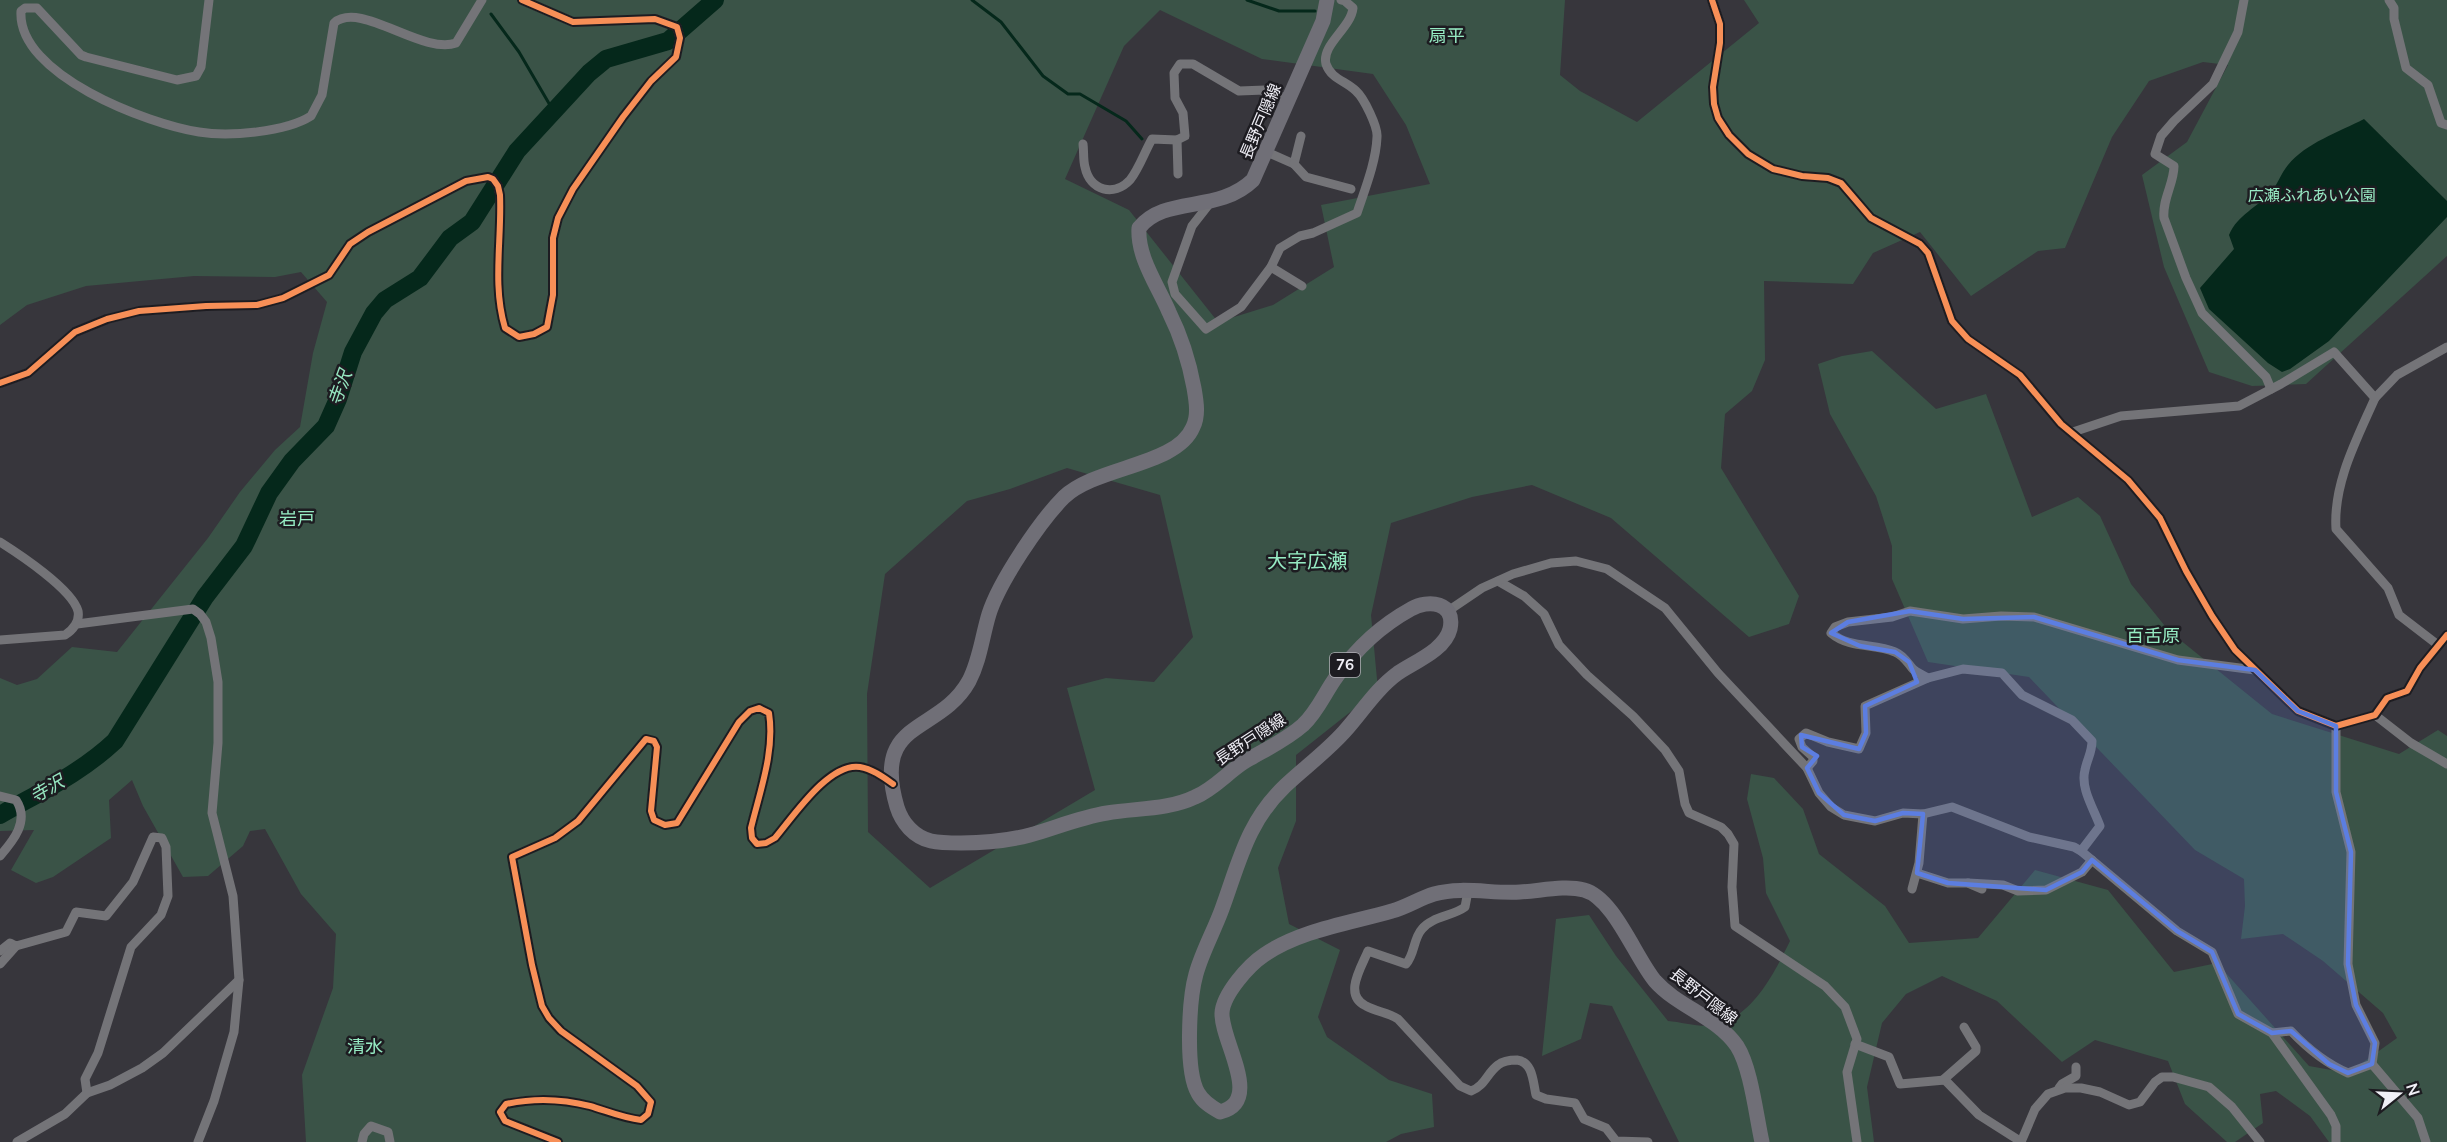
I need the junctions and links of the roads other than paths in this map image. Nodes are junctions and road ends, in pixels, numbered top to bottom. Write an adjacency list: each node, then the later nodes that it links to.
1 (209, 0): 8 (street)
2 (482, 0): 9 (street)
3 (522, 0): 23 (street)
4 (1333, 0): 10 (main road, 長野戸隠線 / 76); 20 (street)
5 (1712, 0): 26 (street)
6 (2244, 0): 24 (street)
7 (2389, 0): 11 (street)
8 (342, 9)
9 (402, 20)
10 (1288, 99): 13 (street); 15 (main road, 長野戸隠線 / 76)
11 (2447, 125)
12 (1301, 136): 16 (street)
13 (1177, 141): 14 (street); 17 (street)
14 (1083, 144)
15 (1267, 152): 16 (street); 19 (main road, 長野戸隠線 / 76)
16 (1294, 164): 18 (street)
17 (1178, 174)
18 (1351, 189)
19 (1209, 203): 20 (street); 40 (main road, 長野戸隠線 / 76)
20 (1271, 267): 21 (street)
21 (1302, 286)
22 (2447, 347): 25 (street)
23 (0, 383)
24 (2271, 389): 25 (street); 26 (street)
25 (2375, 398): 33 (street)
26 (2073, 432): 34 (street)
27 (0, 542): 30 (street)
28 (1498, 581): 29 (street); 39 (street); 57 (street)
29 (1448, 611): 40 (main road, 長野戸隠線 / 76); 50 (main road, 長野戸隠線 / 76)
30 (76, 624): 32 (street); 54 (street)
31 (2447, 635): 33 (street)
32 (0, 640)
33 (2438, 645): 36 (street)
34 (2255, 670): 35 (street); 37 (street)
35 (1928, 678): 39 (street); 43 (street)
36 (2375, 715): 37 (street); 38 (street)
37 (2336, 726): 58 (street)
38 (2447, 764)
39 (1807, 768): 42 (street)
40 (893, 784): 67 (street)
41 (0, 796): 44 (street)
42 (1923, 814): 43 (street); 46 (street)
43 (2081, 851): 45 (street)
44 (0, 856)
45 (2091, 860): 47 (street); 56 (street)
46 (1917, 873): 47 (street); 48 (street)
47 (1968, 883): 49 (street)
48 (1912, 889)
49 (1982, 889)
50 (1468, 891): 68 (street); 69 (main road, 長野戸隠線 / 76)
51 (16, 946): 52 (street); 53 (street); 62 (street)
52 (0, 951)
53 (0, 963)
54 (239, 980): 62 (street); 64 (street)
55 (1964, 1027): 60 (street)
56 (2272, 1033): 58 (street); 73 (street)
57 (1855, 1044): 60 (street); 70 (street)
58 (2372, 1064): 74 (street)
59 (2076, 1067): 61 (street)
60 (1943, 1080): 71 (street)
61 (2058, 1090): 71 (street); 72 (street)
62 (87, 1093): 63 (street)
63 (17, 1142)
64 (198, 1142)
65 (362, 1142): 66 (street)
66 (390, 1142)
67 (558, 1142)
68 (1648, 1142)
69 (1762, 1142)
70 (1857, 1142)
71 (2021, 1142)
72 (2260, 1142)
73 (2336, 1142)
74 (2426, 1142)

